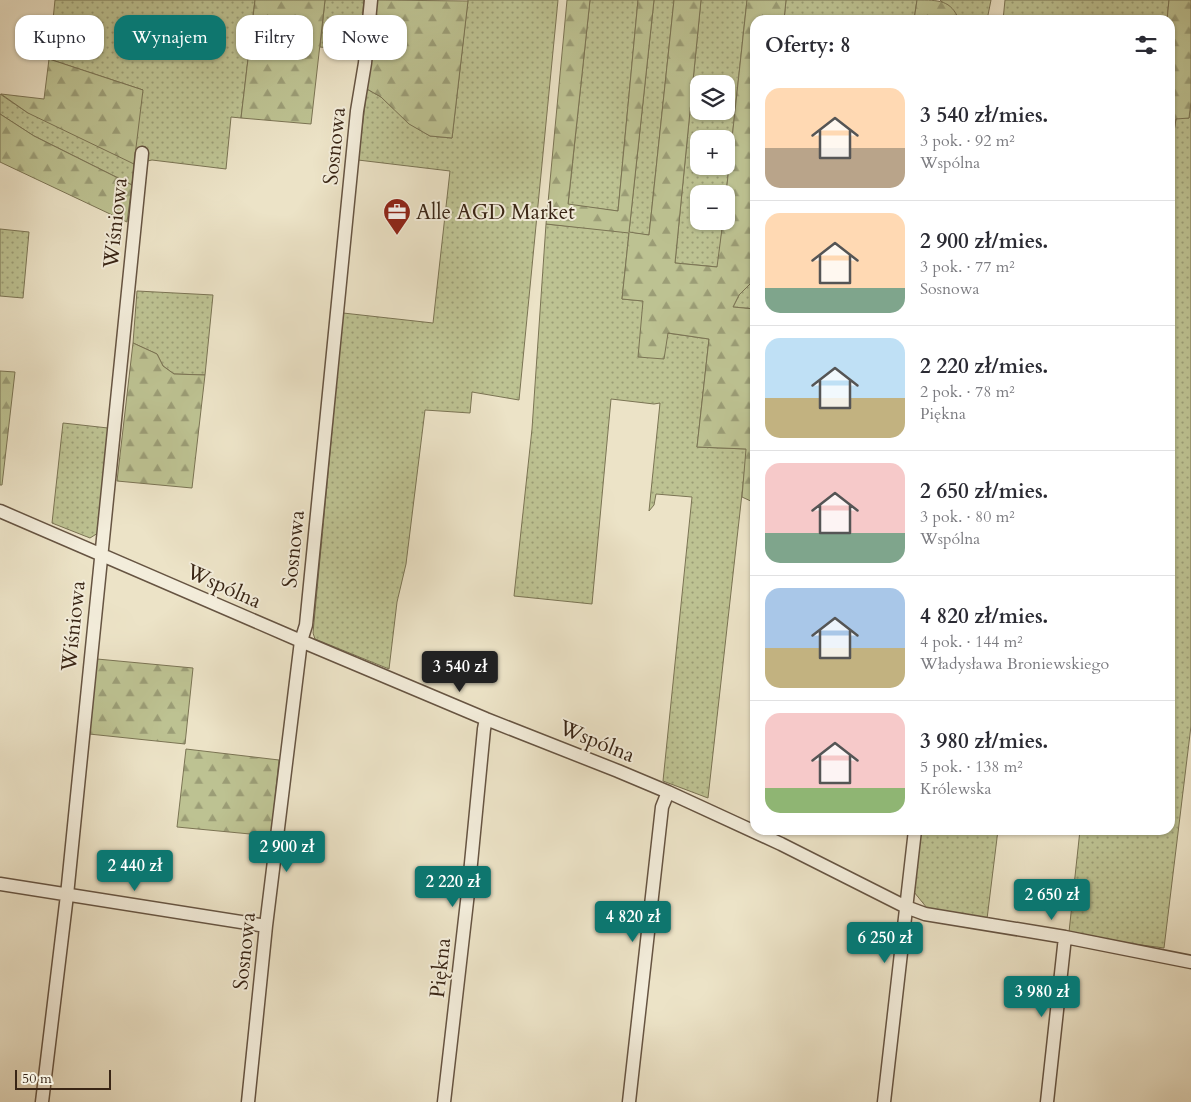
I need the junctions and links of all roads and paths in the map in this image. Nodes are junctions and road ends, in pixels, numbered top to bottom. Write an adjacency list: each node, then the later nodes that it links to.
1 (371, 0): 5 (street, Sosnowa)
2 (142, 153): 4 (street, Wiśniowa)
3 (0, 511): 4 (street, Wspólna)
4 (100, 554): 5 (street, Wspólna); 12 (street, Wiśniowa)
5 (301, 642): 6 (street, Wspólna); 14 (street, Sosnowa)
6 (486, 719): 7 (street, Wspólna); 19 (street, Piękna)
7 (668, 792): 8 (street, Wspólna); 20 (street)
8 (750, 830)
9 (761, 835): 13 (street, Wspólna)
10 (913, 835): 13 (street)
11 (0, 884): 12 (street)
12 (67, 895): 14 (street); 17 (street, Wiśniowa)
13 (906, 907): 15 (street, Wspólna); 21 (street)
14 (266, 926): 18 (street, Sosnowa)
15 (1065, 938): 16 (street, Wspólna); 22 (street)
16 (1191, 962)
17 (42, 1102)
18 (248, 1102)
19 (444, 1102)
20 (629, 1102)
21 (884, 1102)
22 (1047, 1102)

